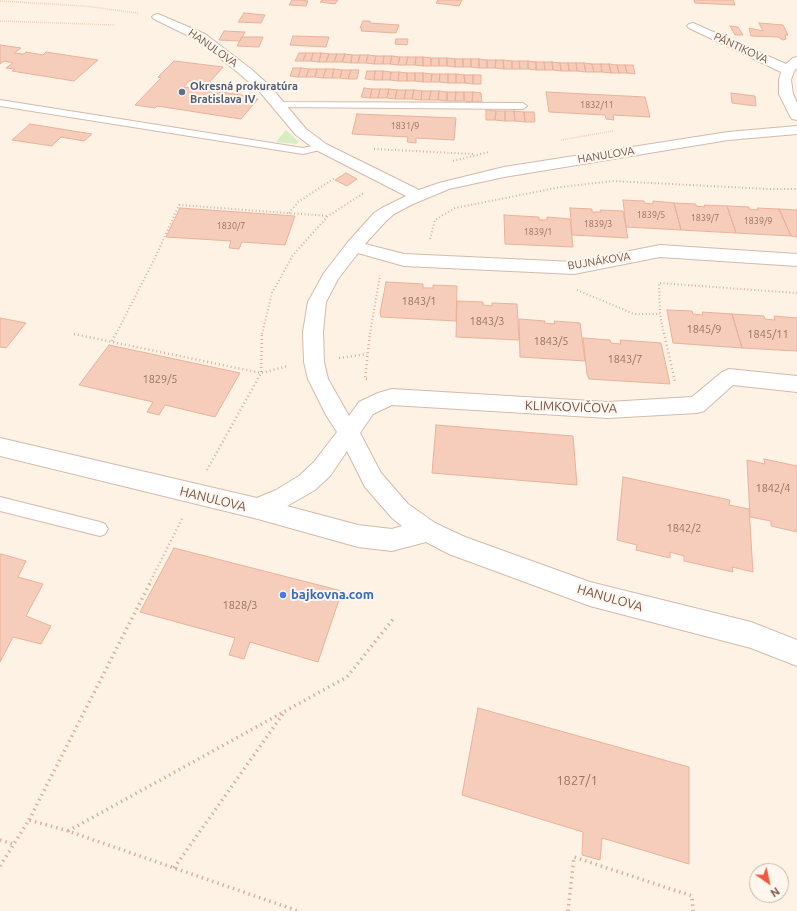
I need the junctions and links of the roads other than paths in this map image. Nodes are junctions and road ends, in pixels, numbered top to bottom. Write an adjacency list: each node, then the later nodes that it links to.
1 (158, 17): 5 (street, HANULOVA)
2 (693, 26): 3 (street, PÁNTIKOVA)
3 (793, 66): 7 (street)
4 (0, 103): 9 (lane)
5 (279, 105): 6 (lane); 9 (street, HANULOVA)
6 (523, 106)
7 (797, 116)
8 (797, 130): 10 (street, HANULOVA)
9 (321, 146): 10 (street, HANULOVA)
10 (418, 196): 11 (street, HANULOVA)
11 (354, 246): 12 (street, BUJNÁKOVA); 14 (street, HANULOVA)
12 (797, 260)
13 (797, 384): 14 (street, KLIMKOVIČOVA)
14 (348, 432): 17 (street, KLIMKOVIČOVA); 19 (street, HANULOVA)
15 (0, 447): 17 (street, HANULOVA)
16 (0, 504): 18 (lane)
17 (258, 509): 19 (street, HANULOVA)
18 (100, 529)
19 (427, 531): 20 (street, HANULOVA)
20 (797, 653)

